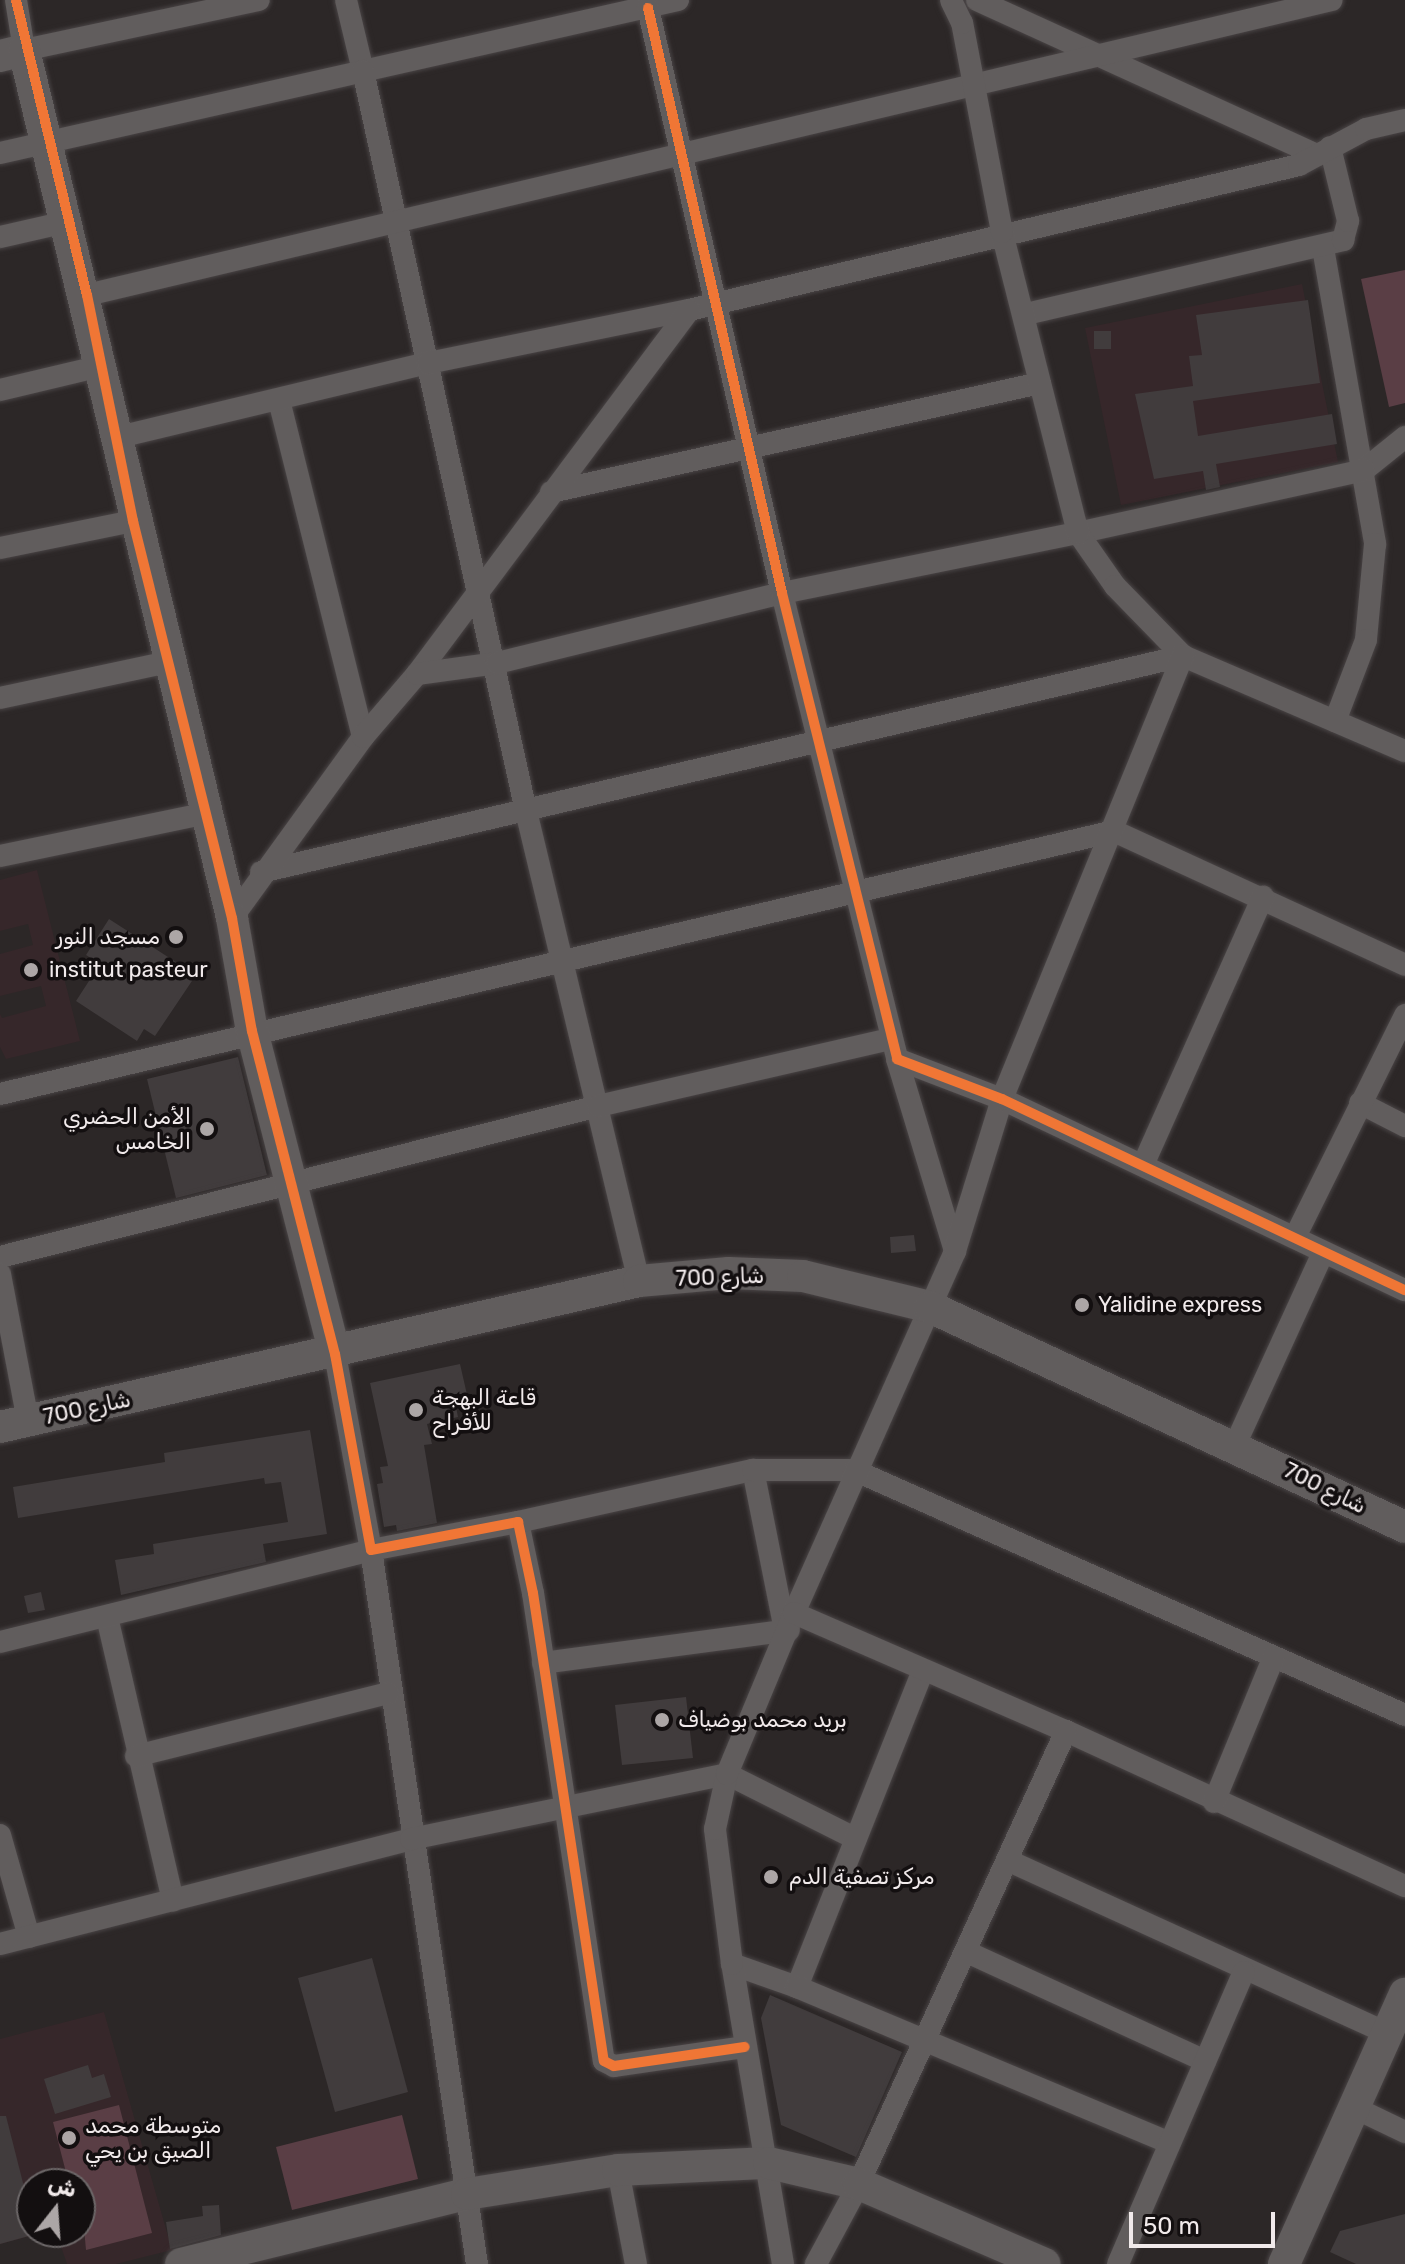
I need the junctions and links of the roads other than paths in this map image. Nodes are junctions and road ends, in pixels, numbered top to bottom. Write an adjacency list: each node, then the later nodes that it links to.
1 (16, 0): 9 (street)
2 (259, 0): 9 (street)
3 (346, 0): 11 (street)
4 (678, 0): 8 (street)
5 (951, 0): 12 (street)
6 (977, 0): 10 (street)
7 (1332, 0): 10 (street)
8 (648, 8): 11 (street); 17 (street)
9 (12, 53): 14 (street)
10 (1096, 53): 12 (street); 15 (street)
11 (363, 71): 14 (street); 19 (street)
12 (971, 88): 17 (street); 20 (street)
13 (1405, 120): 15 (street)
14 (48, 142): 16 (street); 18 (street)
15 (1324, 151): 20 (street); 22 (street)
16 (0, 153)
17 (680, 154): 19 (street); 24 (street)
18 (66, 222): 21 (street); 23 (street)
19 (394, 222): 23 (street); 27 (street)
20 (1002, 232): 24 (street); 26 (street)
21 (0, 237)
22 (1323, 248): 26 (street); 35 (street)
23 (87, 295): 28 (street)
24 (718, 302): 25 (street); 34 (street)
25 (689, 310): 27 (street); 36 (street)
26 (1026, 314): 29 (street)
27 (428, 363): 31 (street); 40 (street)
28 (101, 366): 30 (street); 33 (street)
29 (1040, 383): 34 (street); 38 (street)
30 (0, 390)
31 (279, 400): 33 (street); 48 (street)
32 (1405, 437): 35 (street)
33 (115, 438): 37 (street)
34 (752, 447): 36 (street); 41 (street)
35 (1364, 470): 38 (street); 47 (street)
36 (551, 492): 40 (street)
37 (133, 521): 39 (street); 43 (street)
38 (1078, 533): 41 (street); 42 (street)
39 (0, 548)
40 (479, 585): 44 (street); 45 (street)
41 (782, 593): 44 (street); 49 (street)
42 (1183, 656): 47 (street); 49 (street); 53 (street)
43 (168, 662): 46 (street); 52 (street)
44 (497, 663): 45 (street); 51 (street)
45 (417, 674): 48 (street)
46 (0, 698)
47 (1335, 721): 50 (street)
48 (363, 737): 55 (street)
49 (820, 744): 51 (street); 56 (street)
50 (1405, 751)
51 (526, 811): 55 (street); 59 (street)
52 (203, 814): 54 (street); 58 (street)
53 (1114, 831): 56 (street); 57 (street); 65 (street)
54 (0, 856)
55 (261, 872): 58 (street)
56 (852, 891): 59 (street); 63 (street)
57 (1263, 897): 60 (street); 69 (street)
58 (232, 918): 62 (street)
59 (563, 959): 62 (street); 67 (street)
60 (1405, 965)
61 (1405, 1015): 66 (street)
62 (252, 1031): 64 (street); 70 (street)
63 (894, 1049): 65 (street); 67 (street); 72 (street)
64 (0, 1094)
65 (1002, 1099): 69 (street); 72 (street)
66 (1360, 1103): 68 (street); 71 (street)
67 (598, 1106): 70 (street); 76 (street)
68 (1405, 1126)
69 (1143, 1165): 71 (street)
70 (289, 1183): 74 (street); 79 (street)
71 (1295, 1237): 73 (street)
72 (955, 1251): 78 (street)
73 (1323, 1253): 77 (street); 81 (street)
74 (0, 1257)
75 (0, 1274): 80 (street)
76 (639, 1281): 78 (street, شارع 700); 79 (street, شارع 700)
77 (1405, 1290)
78 (930, 1307): 81 (street, شارع 700); 83 (street)
79 (335, 1354): 80 (street, شارع 700); 86 (street)
80 (14, 1424)
81 (1235, 1445): 85 (street, شارع 700)
82 (753, 1470): 83 (street); 84 (street); 88 (street)
83 (854, 1470): 88 (street); 90 (street)
84 (518, 1522): 86 (street); 91 (street)
85 (1405, 1527)
86 (371, 1550): 87 (street); 93 (street)
87 (107, 1617): 89 (street); 96 (street)
88 (789, 1625): 91 (street); 92 (street); 97 (street)
89 (0, 1642)
90 (1273, 1659): 94 (street); 98 (street)
91 (543, 1663): 99 (street)
92 (923, 1671): 95 (street); 102 (street)
93 (388, 1693): 96 (street); 101 (street)
94 (1405, 1715)
95 (1066, 1731): 98 (street); 103 (street)
96 (136, 1756): 105 (street)
97 (727, 1774): 99 (street); 102 (street); 109 (street)
98 (1214, 1802): 104 (street)
99 (567, 1808): 101 (street); 115 (street)
100 (0, 1835): 106 (street)
101 (411, 1839): 105 (street); 123 (street)
102 (856, 1839): 111 (street)
103 (1007, 1860): 108 (street); 110 (street)
104 (1405, 1886)
105 (173, 1900): 106 (street)
106 (29, 1937): 107 (street)
107 (0, 1944)
108 (967, 1952): 114 (street); 116 (street)
109 (732, 1964): 111 (street); 115 (street)
110 (1244, 1972): 113 (street); 116 (street)
111 (797, 1987): 114 (street)
112 (1405, 1994): 113 (street)
113 (1387, 2033): 117 (street)
114 (925, 2042): 119 (street); 122 (street)
115 (745, 2047): 120 (street)
116 (1205, 2061): 119 (street)
117 (1353, 2107): 118 (street); 132 (street)
118 (1405, 2132)
119 (1170, 2143): 131 (street)
120 (769, 2163): 121 (street); 122 (street); 128 (street)
121 (618, 2170): 123 (street); 127 (street)
122 (859, 2184): 129 (street); 130 (street)
123 (467, 2194): 124 (street); 126 (street)
124 (242, 2256): 125 (street)
125 (181, 2264)
126 (477, 2264)
127 (636, 2264)
128 (783, 2264)
129 (816, 2264)
130 (1045, 2264)
131 (1118, 2264)
132 (1284, 2264)

